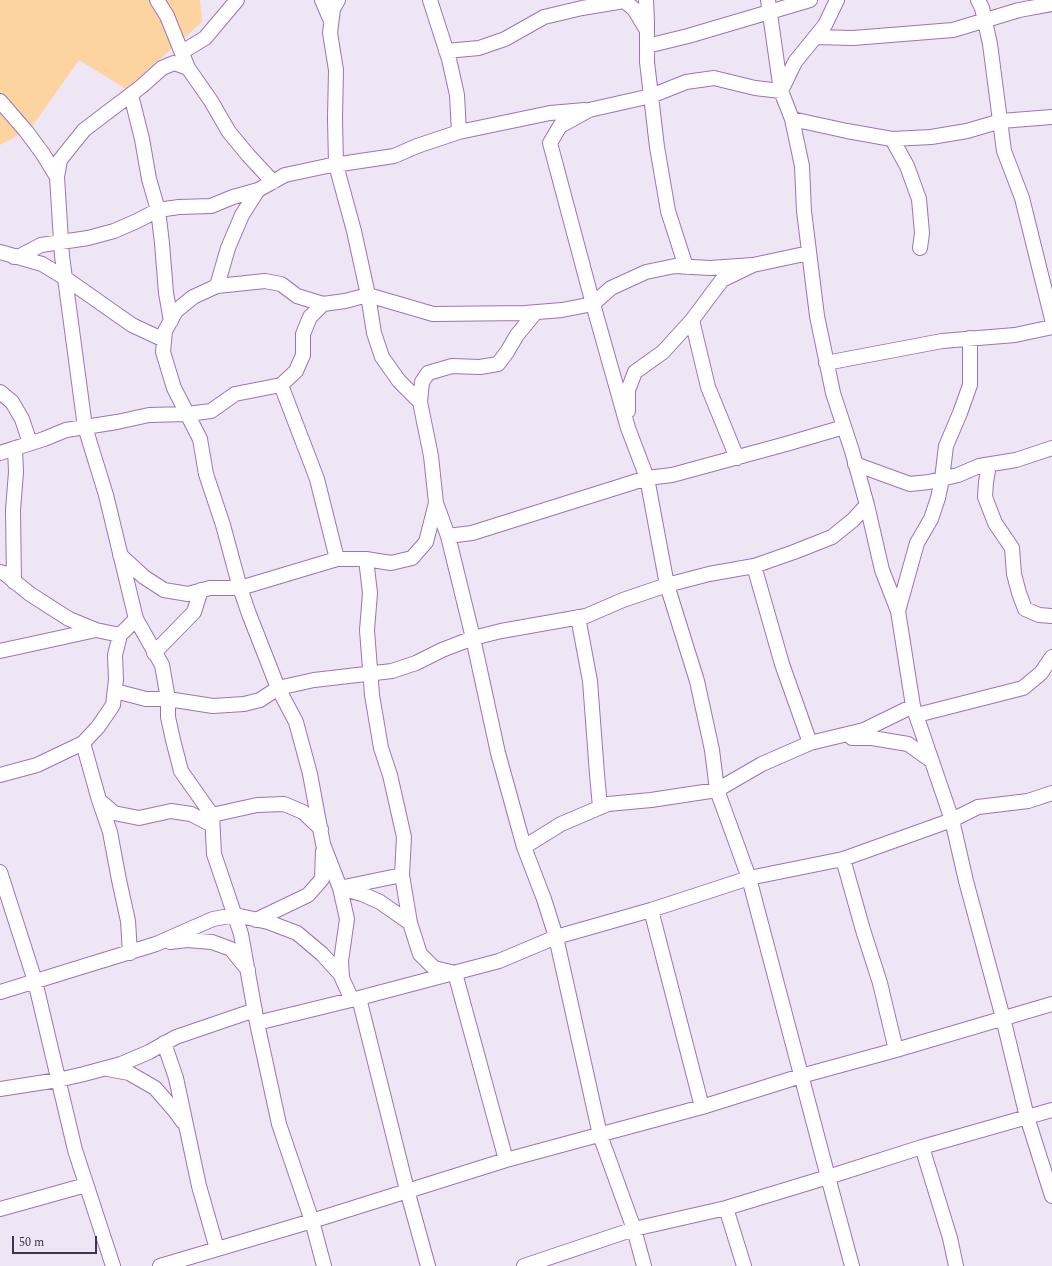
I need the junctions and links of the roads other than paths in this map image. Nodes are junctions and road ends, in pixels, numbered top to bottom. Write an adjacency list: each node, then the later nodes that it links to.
1 (157, 0): 20 (street)
2 (237, 0): 20 (street)
3 (322, 0): 14 (street)
4 (338, 0): 14 (street)
5 (430, 0): 19 (street)
6 (624, 0): 16 (street); 19 (street)
7 (810, 0): 13 (street)
8 (837, 0): 17 (street)
9 (978, 0): 15 (street)
10 (1038, 0): 12 (street)
11 (647, 1): 16 (street)
12 (1052, 2): 15 (street)
13 (769, 6): 18 (street); 22 (street)
14 (332, 21): 32 (street)
15 (985, 21): 17 (street); 29 (street)
16 (647, 31): 18 (street)
17 (815, 37): 22 (street)
18 (647, 46): 24 (street)
19 (446, 51): 30 (street)
20 (182, 52): 21 (street)
21 (188, 68): 23 (street); 34 (street)
22 (781, 91): 24 (street); 28 (street)
23 (131, 95): 33 (street); 36 (street)
24 (651, 96): 26 (street); 44 (street)
25 (0, 101): 33 (street)
26 (589, 110): 30 (street); 49 (street)
27 (1052, 117): 29 (street)
28 (792, 118): 31 (street); 40 (street)
29 (1001, 121): 31 (street); 51 (street)
30 (459, 132): 32 (street)
31 (892, 139): 38 (street)
32 (336, 164): 34 (street); 47 (street)
33 (57, 178): 37 (street)
34 (273, 182): 35 (street)
35 (258, 190): 36 (street); 46 (street)
36 (158, 210): 37 (street); 53 (street)
37 (61, 241): 41 (street); 45 (street)
38 (920, 248)
39 (0, 252): 41 (street)
40 (809, 253): 43 (street); 57 (street)
41 (18, 257): 42 (street); 45 (street)
42 (0, 258)
43 (753, 265): 44 (street); 52 (street)
44 (686, 267): 49 (street)
45 (65, 278): 56 (street); 62 (street)
46 (217, 286): 48 (street); 53 (street)
47 (368, 295): 48 (street); 50 (street); 60 (street)
48 (324, 304): 58 (street)
49 (593, 304): 50 (street); 64 (street)
50 (535, 312): 60 (street)
51 (1052, 319)
52 (692, 320): 64 (street); 69 (street)
53 (171, 321): 56 (street)
54 (1052, 327): 55 (street)
55 (970, 338): 57 (street); 73 (street)
56 (164, 340): 61 (street)
57 (826, 363): 63 (street)
58 (281, 385): 61 (street); 78 (street)
59 (0, 392): 65 (street)
60 (420, 402): 74 (street)
61 (186, 414): 62 (street); 84 (street)
62 (85, 427): 65 (street); 77 (street)
63 (844, 427): 69 (street); 70 (street)
64 (628, 428): 72 (street)
65 (30, 443): 66 (street)
66 (16, 448): 68 (street); 82 (street)
67 (1052, 448): 71 (street)
68 (0, 453)
69 (737, 458): 72 (street)
70 (855, 464): 73 (street); 75 (street)
71 (989, 464): 73 (street); 87 (street)
72 (647, 478): 76 (street); 83 (street)
73 (942, 479): 86 (street)
74 (436, 503): 76 (street); 79 (street)
75 (867, 505): 80 (street); 86 (street)
76 (448, 536): 92 (street)
77 (120, 555): 85 (street); 89 (street)
78 (337, 559): 79 (street); 84 (street)
79 (366, 559): 96 (street)
80 (754, 566): 83 (street); 103 (street)
81 (0, 572): 82 (street)
82 (14, 582): 90 (street)
83 (667, 585): 88 (street); 106 (street)
84 (240, 588): 85 (street); 97 (street)
85 (200, 590): 94 (street)
86 (898, 611): 100 (street)
87 (1052, 616)
88 (578, 617): 92 (street); 109 (street)
89 (136, 618): 91 (street); 94 (street)
90 (96, 630): 91 (street); 93 (street)
91 (120, 636): 98 (street)
92 (473, 638): 96 (street); 114 (street)
93 (0, 650)
94 (154, 653): 99 (street)
95 (1052, 657): 100 (street)
96 (370, 673): 97 (street); 117 (street)
97 (278, 688): 99 (street); 112 (street)
98 (115, 691): 99 (street); 102 (street)
99 (168, 699): 110 (street)
100 (915, 711): 101 (street); 104 (street)
101 (836, 737): 103 (street); 104 (street)
102 (83, 743): 105 (street); 108 (street)
103 (810, 743): 106 (street)
104 (932, 761): 111 (street)
105 (0, 775)
106 (717, 790): 109 (street); 118 (street)
107 (1052, 793): 111 (street)
108 (99, 800): 110 (street); 127 (street)
109 (600, 807): 114 (street)
110 (212, 820): 112 (street); 122 (street)
111 (952, 820): 115 (street); 136 (street)
112 (321, 829): 113 (street)
113 (324, 844): 119 (street); 123 (street)
114 (524, 847): 125 (street)
115 (843, 859): 118 (street); 138 (street)
116 (0, 872): 120 (street)
117 (402, 875): 119 (street); 124 (street)
118 (750, 878): 121 (street); 140 (street)
119 (340, 888): 124 (street); 130 (street)
120 (3, 891): 131 (street)
121 (651, 910): 125 (street); 143 (street)
122 (235, 915): 123 (street); 126 (street); 128 (street)
123 (256, 920): 130 (street)
124 (410, 923): 129 (street)
125 (556, 937): 129 (street); 147 (street)
126 (156, 944): 127 (street); 128 (street)
127 (130, 953): 131 (street)
128 (249, 972): 135 (street)
129 (455, 973): 133 (street); 149 (street)
130 (342, 975): 133 (street)
131 (35, 981): 132 (street); 141 (street)
132 (0, 992)
133 (356, 999): 135 (street); 152 (street)
134 (1052, 1004): 136 (street)
135 (256, 1017): 137 (street); 156 (street)
136 (1003, 1018): 138 (street); 145 (street)
137 (164, 1043): 139 (street); 146 (street)
138 (896, 1050): 140 (street)
139 (106, 1068): 141 (street); 146 (street)
140 (801, 1076): 143 (street); 150 (street)
141 (58, 1080): 142 (street); 151 (street)
142 (0, 1089)
143 (702, 1107): 147 (street)
144 (1052, 1110): 145 (street)
145 (1027, 1117): 148 (street); 153 (street)
146 (187, 1128): 158 (street)
147 (600, 1135): 149 (street); 157 (street)
148 (922, 1147): 150 (street); 167 (street)
149 (506, 1160): 152 (street)
150 (828, 1177): 154 (street); 166 (street)
151 (86, 1185): 155 (street); 160 (street)
152 (407, 1190): 156 (street); 163 (street)
153 (1052, 1196)
154 (726, 1208): 157 (street); 165 (street)
155 (0, 1209)
156 (312, 1221): 158 (street); 162 (street)
157 (634, 1229): 159 (street); 164 (street)
158 (217, 1249): 161 (street)
159 (532, 1265)
160 (113, 1266)
161 (160, 1266)
162 (324, 1266)
163 (428, 1266)
164 (644, 1266)
165 (744, 1266)
166 (852, 1266)
167 (956, 1266)

